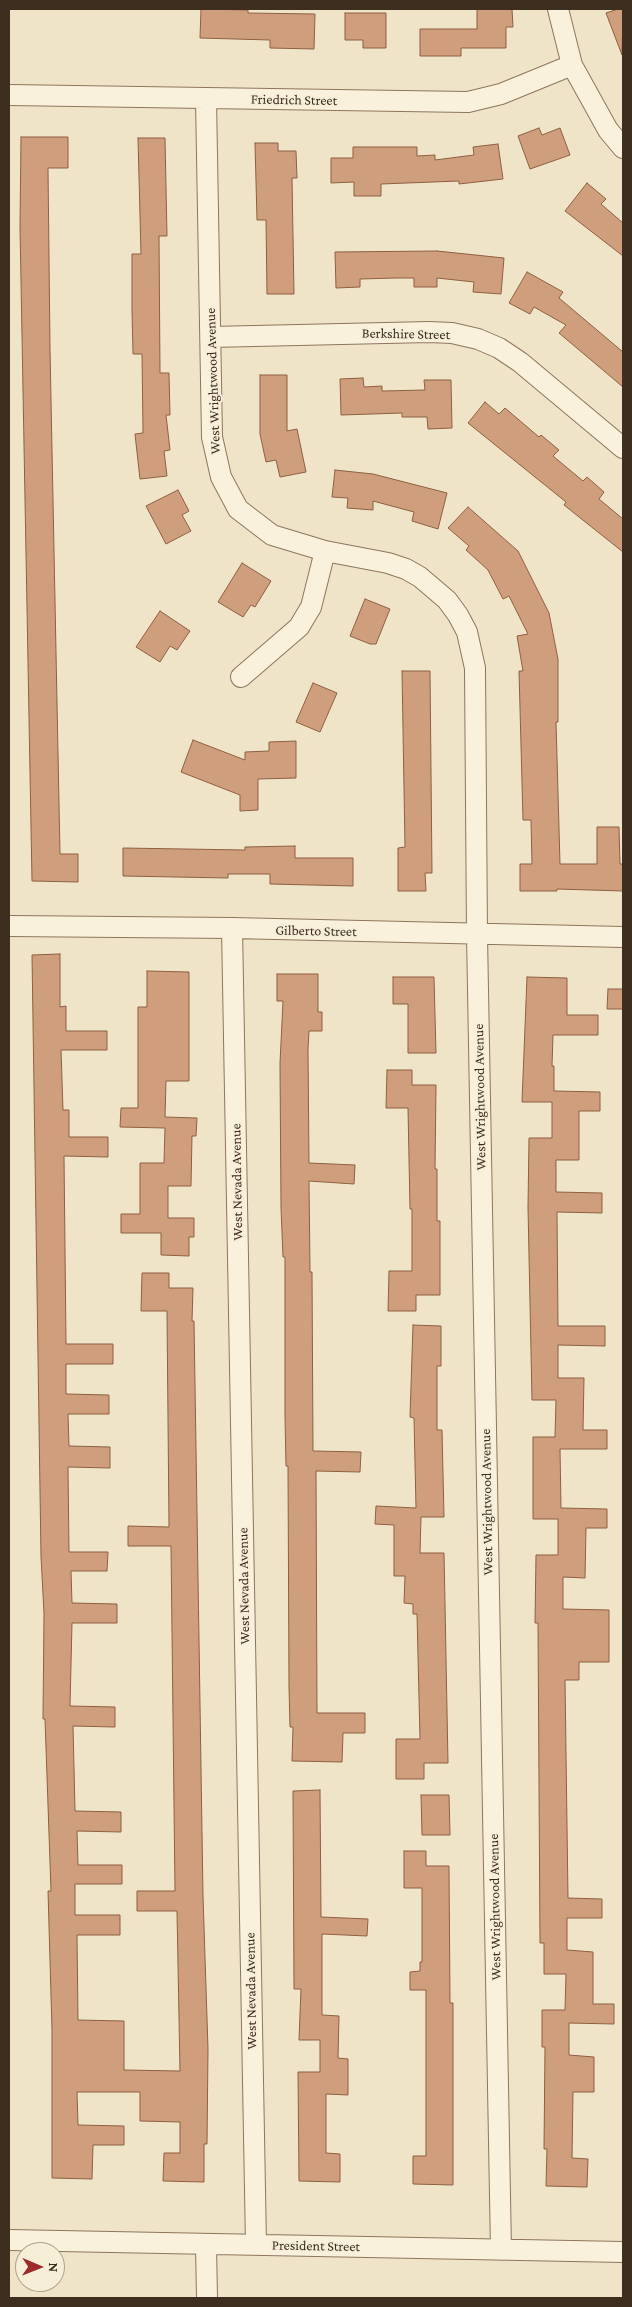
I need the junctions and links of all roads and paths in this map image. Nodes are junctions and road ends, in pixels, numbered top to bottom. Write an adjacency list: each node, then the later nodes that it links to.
1 (558, 9): 2 (street)
2 (572, 65): 4 (street, Friedrich Street); 5 (street)
3 (9, 95): 4 (street, Friedrich Street)
4 (206, 99): 6 (street, West Wrightwood Avenue)
5 (623, 148)
6 (211, 337): 7 (street, Berkshire Street); 8 (street, West Wrightwood Avenue)
7 (623, 448)
8 (326, 551): 9 (street); 12 (street, West Wrightwood Avenue)
9 (241, 677)
10 (9, 926): 11 (street, Gilberto Street)
11 (232, 928): 12 (street, Gilberto Street); 15 (street, West Nevada Avenue)
12 (477, 935): 13 (street, Gilberto Street); 17 (street, West Wrightwood Avenue)
13 (623, 937)
14 (9, 2240): 16 (street, President Street)
15 (256, 2244): 16 (street, President Street); 17 (street, President Street)
16 (206, 2245): 19 (street)
17 (501, 2250): 18 (street, President Street)
18 (623, 2252)
19 (208, 2298)

